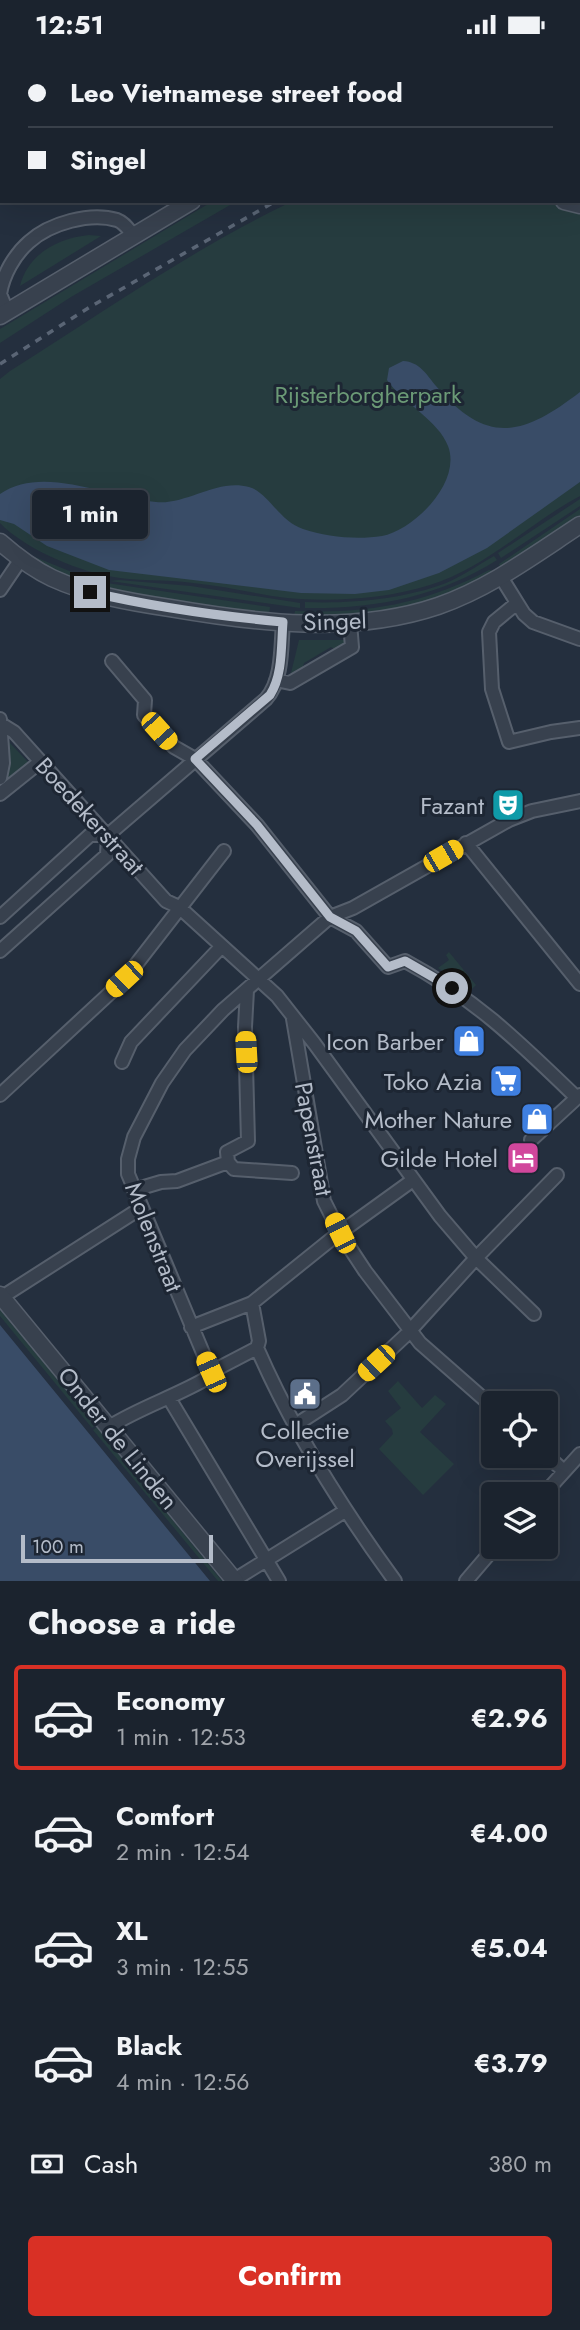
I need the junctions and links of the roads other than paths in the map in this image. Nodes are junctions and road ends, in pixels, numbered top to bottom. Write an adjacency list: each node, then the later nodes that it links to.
1 (189, 203): 2 (street)
2 (133, 235): 3 (street); 3 (street)
3 (4, 313)
4 (580, 525): 7 (street, Singel)
5 (0, 542): 6 (street, Singel)
6 (21, 559): 8 (street); 10 (street, Singel)
7 (501, 577): 9 (street); 11 (street, Singel)
8 (0, 590)
9 (517, 603): 12 (street); 16 (street)
10 (283, 622): 11 (street, Singel); 14 (street)
11 (350, 622): 14 (street)
12 (580, 639)
13 (112, 661): 17 (street)
14 (276, 680): 17 (street)
15 (0, 722): 18 (street, Boedekerstraat); 19 (street)
16 (580, 728)
17 (195, 759): 22 (street); 27 (street)
18 (40, 762): 20 (street); 22 (street, Boedekerstraat)
19 (0, 778)
20 (0, 794)
21 (580, 801): 23 (street, Molenstraat)
22 (108, 835): 25 (street, Boedekerstraat); 26 (street); 29 (street)
23 (466, 843): 27 (street, Molenstraat); 30 (street)
24 (224, 851): 25 (street)
25 (179, 907): 28 (street, Boedekerstraat); 34 (street)
26 (0, 917)
27 (330, 917): 31 (street, Molenstraat); 35 (street)
28 (222, 946): 31 (street, Boedekerstraat); 33 (street)
29 (0, 951)
30 (580, 984)
31 (253, 985): 32 (street, Boedekerstraat); 37 (street); 41 (street, Molenstraat)
32 (293, 1018): 40 (street, Boedekerstraat); 43 (street, Papenstraat)
33 (122, 1062)
34 (0, 1095)
35 (578, 1097): 36 (street)
36 (531, 1140)
37 (228, 1162): 38 (street); 41 (street)
38 (292, 1173)
39 (557, 1175): 44 (street)
40 (413, 1180): 43 (street); 44 (street, Boedekerstraat)
41 (134, 1190): 42 (street, Molenstraat)
42 (141, 1208): 45 (street); 48 (street, Molenstraat)
43 (340, 1233): 46 (street); 49 (street, Papenstraat)
44 (476, 1258): 47 (street, Boedekerstraat); 49 (street)
45 (1, 1296): 55 (street, Onder de Linden)
46 (252, 1303): 48 (street); 50 (street)
47 (534, 1314)
48 (191, 1327): 51 (street, Molenstraat)
49 (410, 1331): 52 (street, Papenstraat); 54 (street)
50 (257, 1348): 51 (street); 54 (street)
51 (211, 1372): 53 (street)
52 (481, 1396)
53 (169, 1398): 55 (street); 62 (street)
54 (294, 1426): 60 (street)
55 (110, 1427): 63 (street, Onder de Linden)
56 (580, 1454): 58 (street)
57 (558, 1466): 58 (street)
58 (564, 1471): 59 (street)
59 (554, 1482)
60 (345, 1511): 62 (street); 65 (street)
61 (485, 1559): 66 (street)
62 (266, 1561): 63 (street); 64 (street)
63 (235, 1581)
64 (279, 1581)
65 (395, 1581)
66 (466, 1581)

